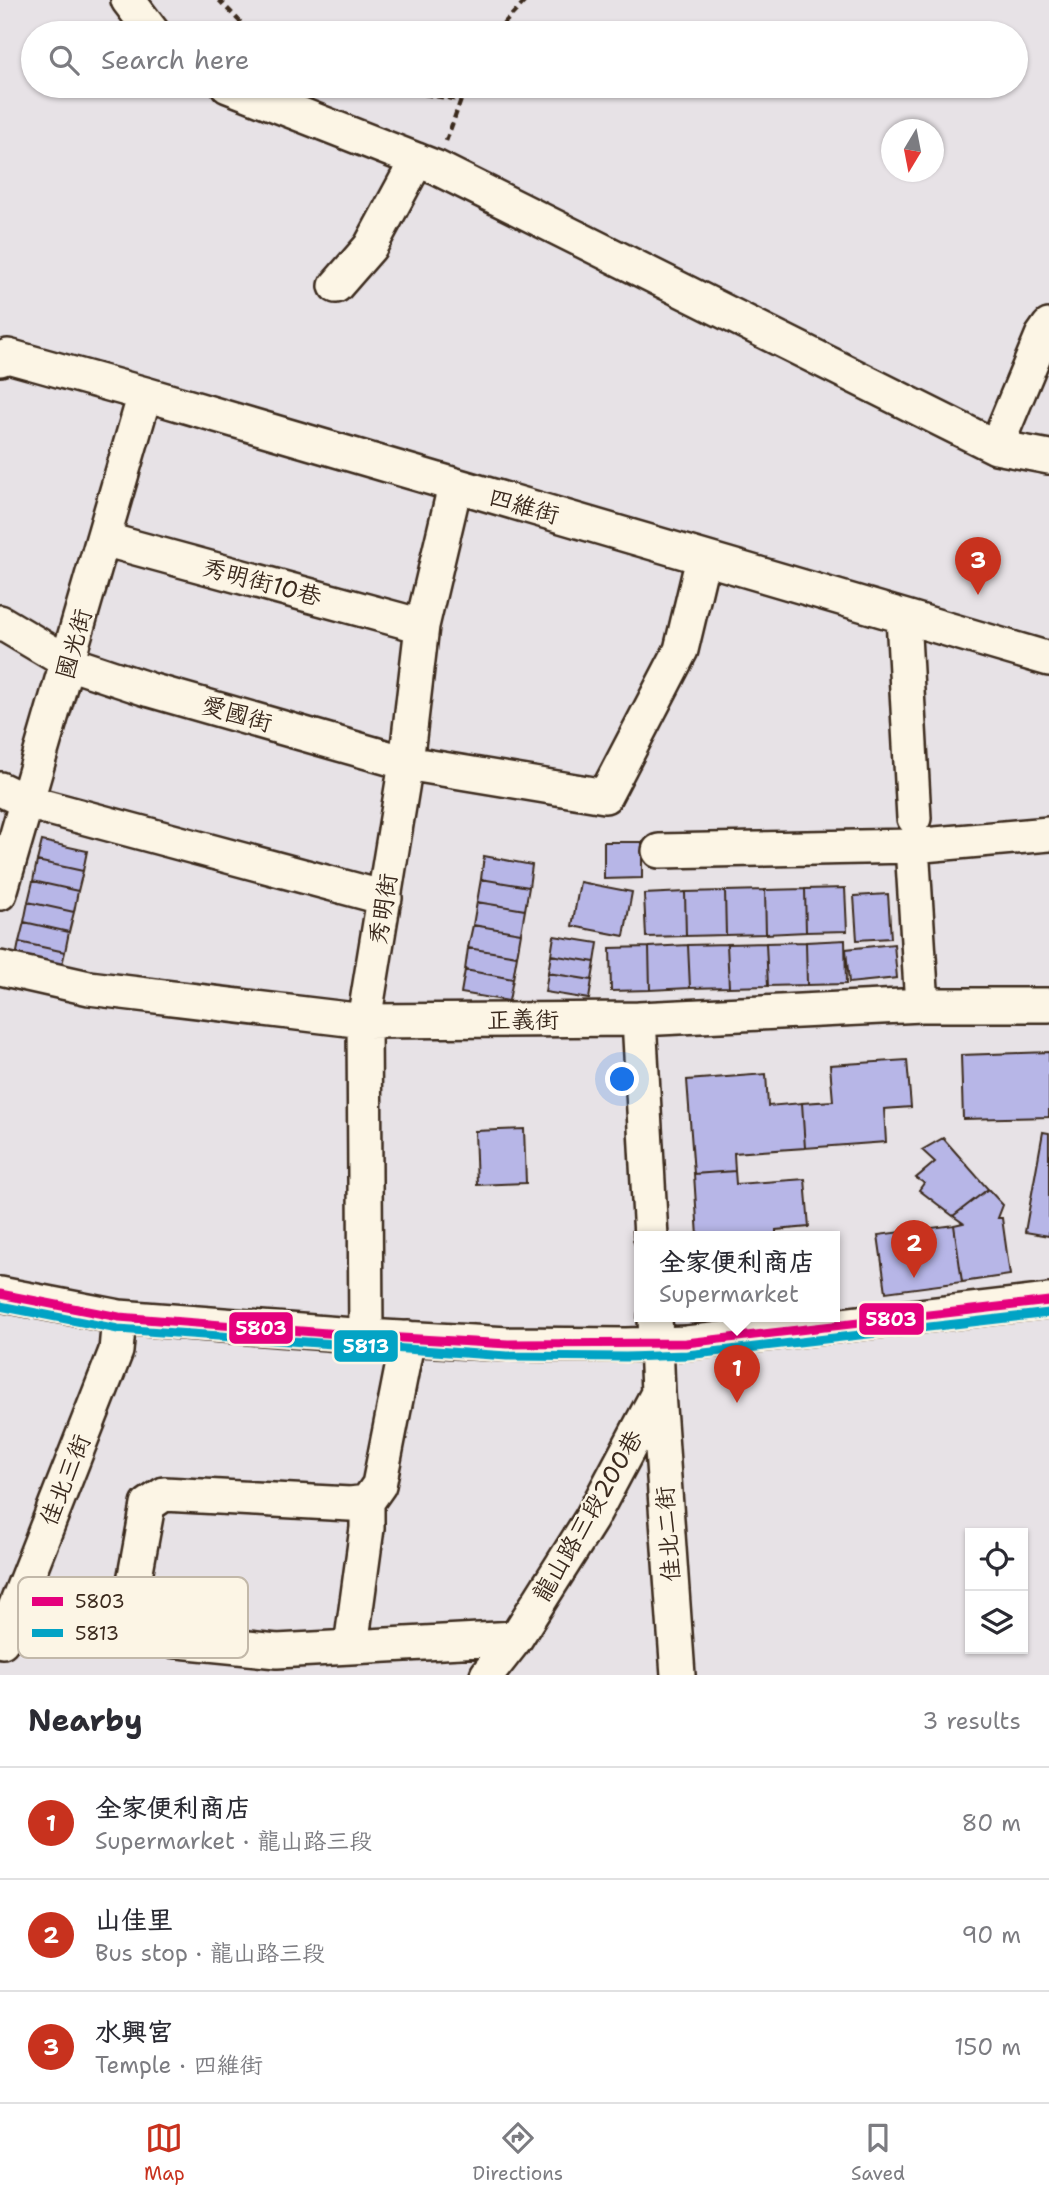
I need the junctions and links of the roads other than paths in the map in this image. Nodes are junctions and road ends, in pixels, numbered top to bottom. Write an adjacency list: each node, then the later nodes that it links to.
1 (128, 0): 2 (street)
2 (144, 21)
3 (259, 98): 4 (street)
4 (427, 164): 5 (street); 9 (street)
5 (336, 286)
6 (1049, 326): 9 (street)
7 (0, 359): 8 (street, 四維街)
8 (145, 394): 11 (street, 四維街); 12 (street, 國光街)
9 (996, 447): 10 (street)
10 (1049, 457)
11 (455, 486): 13 (street, 四維街); 16 (street, 秀明街)
12 (103, 539): 16 (street, 秀明街10巷); 18 (street, 國光街)
13 (703, 558): 14 (street, 四維街); 19 (street, 愛國街)
14 (903, 617): 17 (street, 四維街); 21 (street)
15 (0, 622): 18 (street, 愛國街)
16 (422, 626): 19 (street, 秀明街)
17 (1049, 659)
18 (69, 663): 19 (street, 愛國街); 20 (street, 國光街)
19 (406, 763): 25 (street, 秀明街)
20 (13, 795): 24 (street, 國光街); 25 (street)
21 (913, 832): 22 (street); 23 (street); 27 (street)
22 (1049, 834)
23 (659, 850)
24 (0, 893)
25 (385, 898): 30 (street, 秀明街)
26 (0, 968): 30 (street, 正義街)
27 (922, 1005): 28 (street, 正義街); 29 (street, 正義街)
28 (1049, 1005)
29 (639, 1019): 30 (street, 正義街); 31 (street)
30 (364, 1021): 38 (street, 秀明街)
31 (651, 1231)
32 (0, 1294): 34 (street)
33 (1049, 1301): 35 (street)
34 (119, 1317): 38 (street); 42 (street, 佳北三街)
35 (840, 1317)
36 (774, 1322): 37 (street)
37 (656, 1331): 39 (street); 40 (street, 龍山路三段200巷)
38 (366, 1336): 39 (street)
39 (408, 1338): 41 (street)
40 (658, 1393): 45 (street, 龍山路三段200巷); 51 (street, 佳北二街)
41 (367, 1502): 43 (street); 47 (street)
42 (27, 1577)
43 (135, 1577)
44 (18, 1600): 46 (street, 佳北三街)
45 (516, 1638): 47 (street); 50 (street, 龍山路三段200巷)
46 (2, 1641)
47 (351, 1646): 49 (street)
48 (248, 1657): 49 (street)
49 (276, 1663)
50 (487, 1675)
51 (678, 1675)

